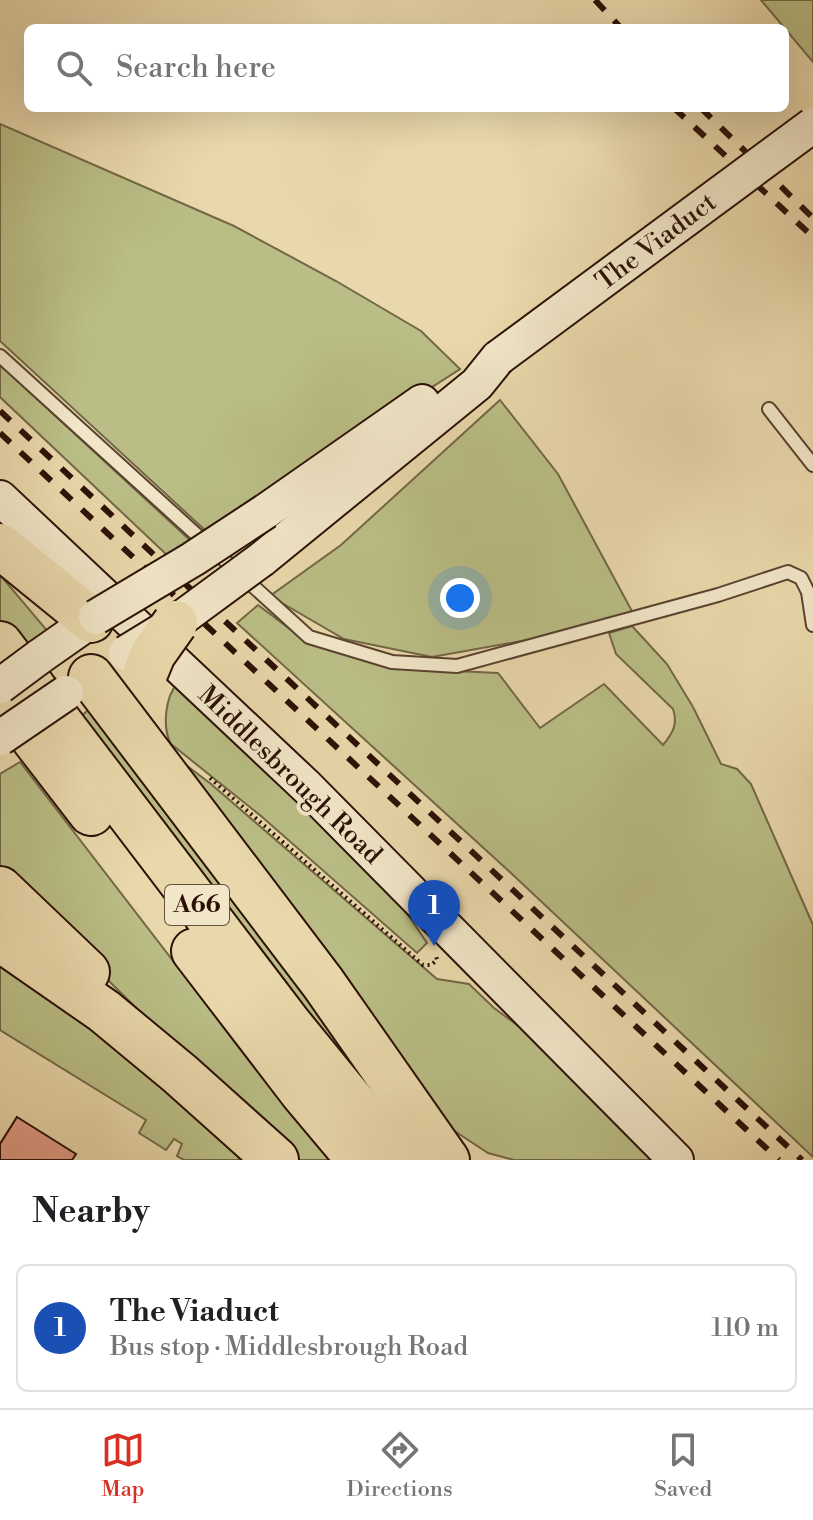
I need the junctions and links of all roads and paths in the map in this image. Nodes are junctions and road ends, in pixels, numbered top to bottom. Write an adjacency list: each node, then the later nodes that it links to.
1 (813, 125): 3 (street, The Viaduct, bridge)
2 (0, 356): 9 (lane)
3 (498, 358): 10 (street, The Viaduct, bridge); 12 (street, The Viaduct, bridge)
4 (769, 409): 5 (lane)
5 (813, 465)
6 (0, 498): 19 (street, Middlesbrough Road)
7 (0, 546): 12 (highway)
8 (0, 556): 12 (highway)
9 (807, 575): 11 (lane)
10 (175, 623): 12 (highway, bridge)
11 (813, 625)
12 (77, 655): 13 (street, bridge); 15 (street); 16 (street, bridge); 22 (highway, A66); 25 (highway, A66)
13 (0, 686)
14 (0, 695): 24 (highway, A66)
15 (0, 711)
16 (0, 738)
17 (203, 773): 19 (path)
18 (0, 889): 21 (highway)
19 (448, 931): 26 (street, Middlesbrough Road)
20 (0, 942): 21 (highway)
21 (180, 1074): 23 (highway)
22 (449, 1158)
23 (276, 1160)
24 (359, 1160)
25 (400, 1160)
26 (676, 1160)

